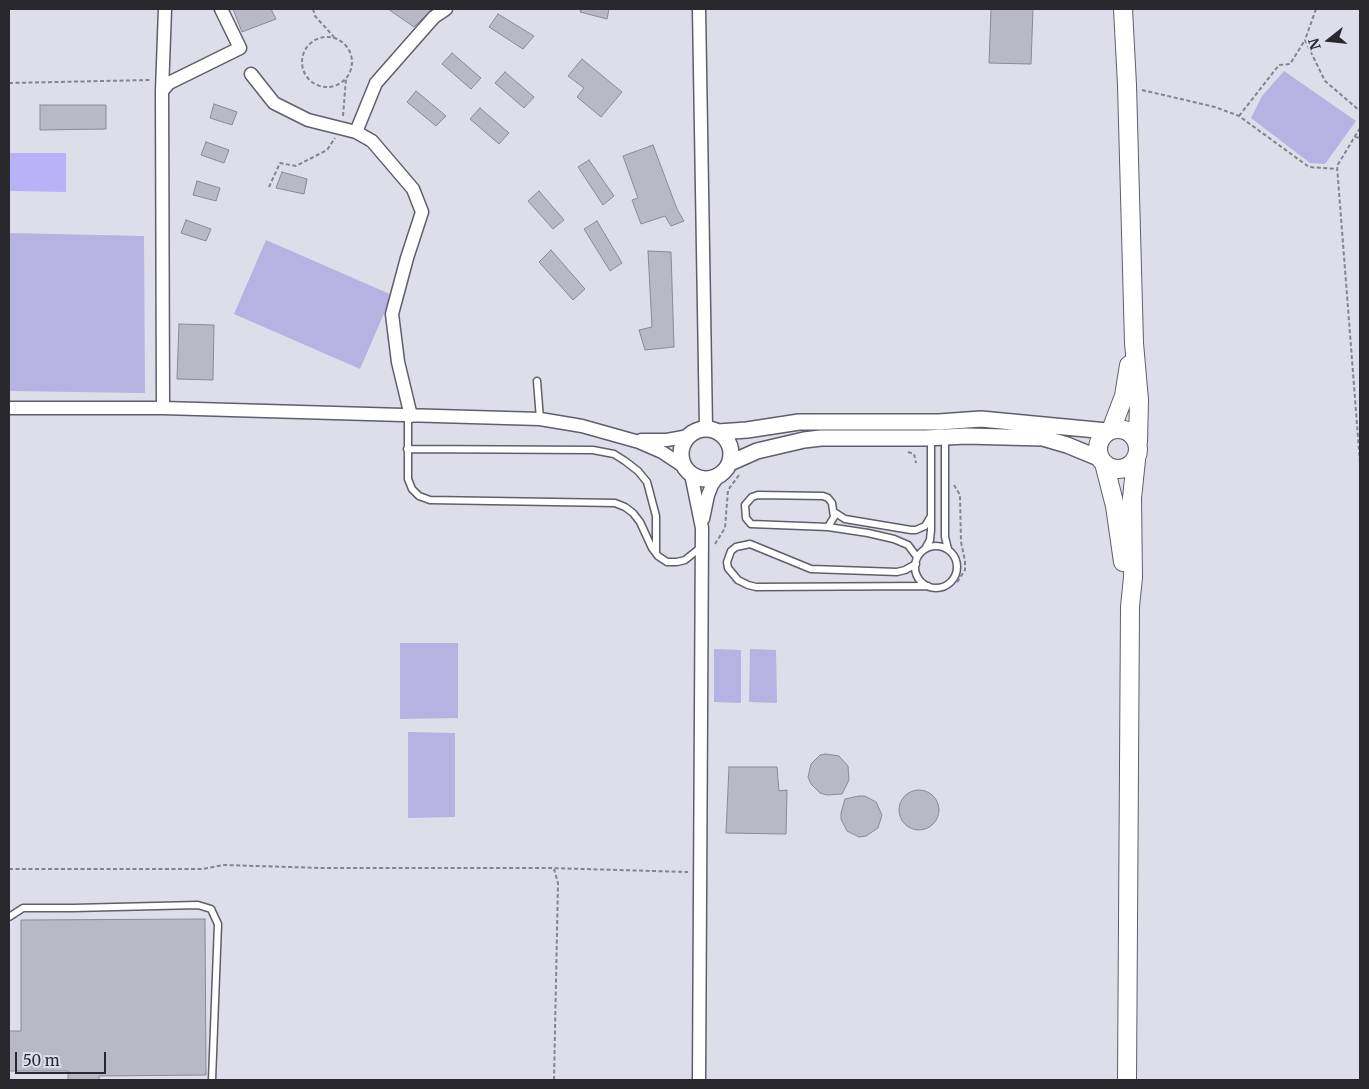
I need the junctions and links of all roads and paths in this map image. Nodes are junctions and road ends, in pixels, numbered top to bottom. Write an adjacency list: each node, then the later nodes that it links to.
1 (165, 9): 14 (street)
2 (221, 9): 14 (street)
3 (313, 9): 8 (path)
4 (446, 9): 19 (street)
5 (699, 9): 31 (street)
6 (1123, 9): 13 (main road)
7 (1316, 9): 9 (path)
8 (334, 37): 11 (path); 11 (path)
9 (1305, 40): 15 (path); 16 (path)
10 (251, 74): 18 (street)
11 (346, 78): 18 (path)
12 (9, 83): 14 (path)
13 (1128, 85): 16 (path); 24 (main road)
14 (162, 86): 27 (street)
15 (1360, 111)
16 (1239, 116): 22 (path)
17 (1360, 128): 20 (path)
18 (342, 129): 19 (street); 23 (path)
19 (356, 132): 28 (street)
20 (1355, 137): 21 (path); 22 (path)
21 (1360, 138)
22 (1337, 170): 42 (path)
23 (269, 187)
24 (1134, 342): 32 (main road); 36 (main road)
25 (537, 381): 29 (lane)
26 (9, 408): 27 (street)
27 (163, 408): 28 (street)
28 (409, 416): 29 (street); 37 (lane)
29 (540, 419): 35 (street)
30 (939, 422): 31 (street); 32 (street); 34 (lane); 34 (lane)
31 (712, 430): 33 (street); 43 (street)
32 (1109, 430): 36 (main road); 40 (main road)
33 (689, 436): 35 (street); 44 (street)
34 (938, 438): 40 (street); 43 (street); 48 (lane); 53 (lane)
35 (633, 440): 44 (street)
36 (1138, 442): 39 (main road)
37 (407, 449): 54 (lane); 54 (lane)
38 (903, 449): 41 (path)
39 (1136, 460): 40 (main road); 58 (main road)
40 (1102, 461): 58 (main road)
41 (916, 463)
42 (1360, 463)
43 (735, 468): 45 (street); 51 (path)
44 (689, 471): 45 (street); 50 (street)
45 (718, 475): 50 (street)
46 (954, 484): 56 (path)
47 (834, 512): 48 (lane); 49 (lane); 49 (lane)
48 (931, 515): 52 (lane)
49 (828, 527): 55 (lane)
50 (702, 528): 51 (street)
51 (707, 547): 54 (lane); 61 (street)
52 (925, 549): 53 (lane); 55 (lane)
53 (948, 549): 57 (lane)
54 (656, 553)
55 (917, 561): 57 (lane); 57 (lane)
56 (956, 584)
57 (928, 586)
58 (1130, 607): 66 (main road)
59 (9, 869): 60 (path)
60 (554, 869): 61 (path); 64 (path)
61 (700, 872): 65 (street)
62 (9, 916): 63 (lane)
63 (212, 1080)
64 (554, 1080)
65 (699, 1080)
66 (1127, 1080)

